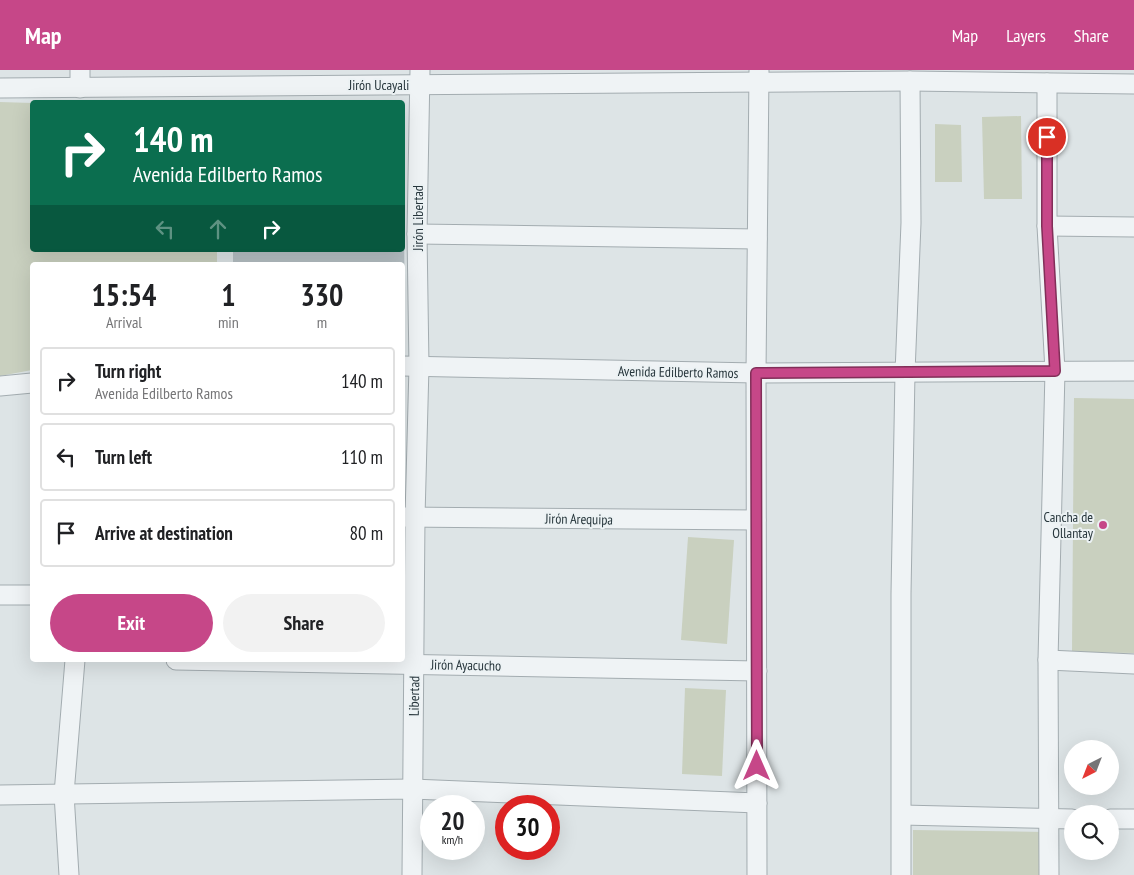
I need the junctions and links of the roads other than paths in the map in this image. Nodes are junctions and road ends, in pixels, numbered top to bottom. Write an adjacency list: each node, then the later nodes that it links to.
1 (759, 76): 2 (street, Jirón Ucayali); 4 (street, Jirón Ucayali); 11 (street)
2 (420, 77): 3 (street, Jirón Ucayali); 10 (street, Jirón Libertad)
3 (80, 79): 7 (street, Jirón Ucayali)
4 (910, 81): 5 (street, Jirón Ucayali); 16 (street)
5 (1047, 83): 6 (street, Jirón Ucayali); 8 (street)
6 (1134, 84)
7 (0, 88)
8 (1047, 226): 9 (street); 13 (street)
9 (1134, 227)
10 (417, 234): 11 (street); 12 (street, Jirón Libertad)
11 (757, 239): 15 (street)
12 (411, 366): 15 (street, Avenida Edilberto Ramos); 19 (street, Libertad)
13 (1055, 371): 14 (street, Avenida Edilberto Ramos); 16 (street, Avenida Edilberto Ramos); 23 (street)
14 (1134, 372)
15 (756, 373): 16 (street, Avenida Edilberto Ramos); 20 (street)
16 (905, 373): 33 (street)
17 (30, 383): 18 (street)
18 (0, 386)
19 (409, 517): 20 (street, Jirón Arequipa); 26 (street, Libertad)
20 (756, 520): 28 (street)
21 (0, 595): 22 (street)
22 (30, 595)
23 (1048, 660): 27 (street); 34 (street)
24 (75, 662): 30 (street)
25 (295, 662): 26 (street, Jirón Ayacucho)
26 (414, 664): 28 (street, Jirón Ayacucho); 29 (street, Libertad)
27 (1134, 664)
28 (757, 671): 32 (street)
29 (412, 789): 30 (street); 32 (street); 39 (street, Libertad)
30 (64, 794): 31 (street); 38 (street)
31 (0, 795)
32 (757, 804): 40 (street)
33 (902, 815): 34 (street); 41 (street)
34 (1048, 818): 35 (street); 42 (street)
35 (1064, 819)
36 (1119, 819): 37 (street)
37 (1134, 819)
38 (69, 875)
39 (412, 875)
40 (757, 875)
41 (901, 875)
42 (1049, 875)

